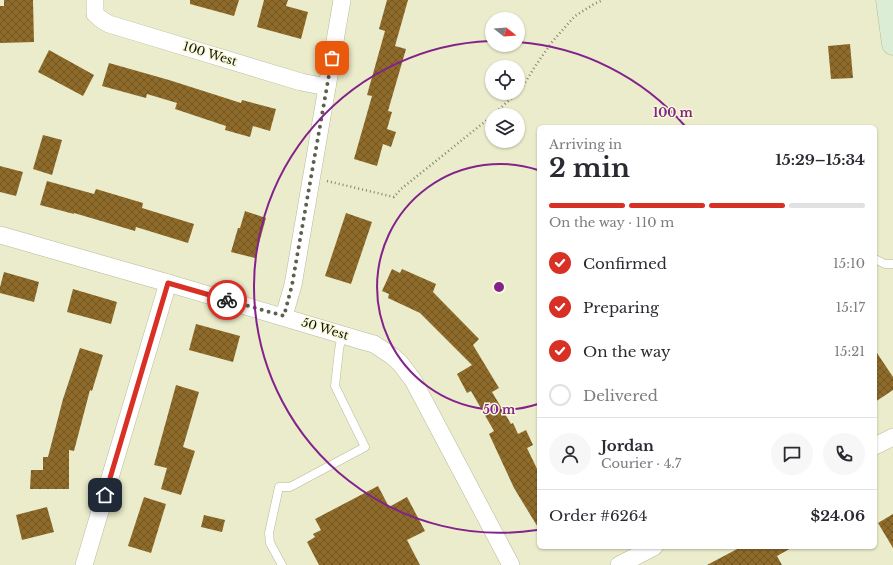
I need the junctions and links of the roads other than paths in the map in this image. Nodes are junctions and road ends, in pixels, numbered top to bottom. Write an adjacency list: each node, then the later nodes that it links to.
1 (342, 0): 5 (street)
2 (887, 0): 4 (main road)
3 (95, 7): 5 (street, 100 West)
4 (893, 44)
5 (327, 87): 10 (street)
6 (0, 234): 9 (street, 50 West)
7 (877, 260): 8 (lane)
8 (893, 264)
9 (168, 283): 10 (street, 50 West); 15 (street)
10 (284, 316): 11 (street, 50 West)
11 (342, 334): 16 (lane); 17 (street, 50 West)
12 (893, 437): 13 (street)
13 (877, 445)
14 (650, 549): 18 (street)
15 (84, 565)
16 (282, 565)
17 (511, 565)
18 (619, 565)

